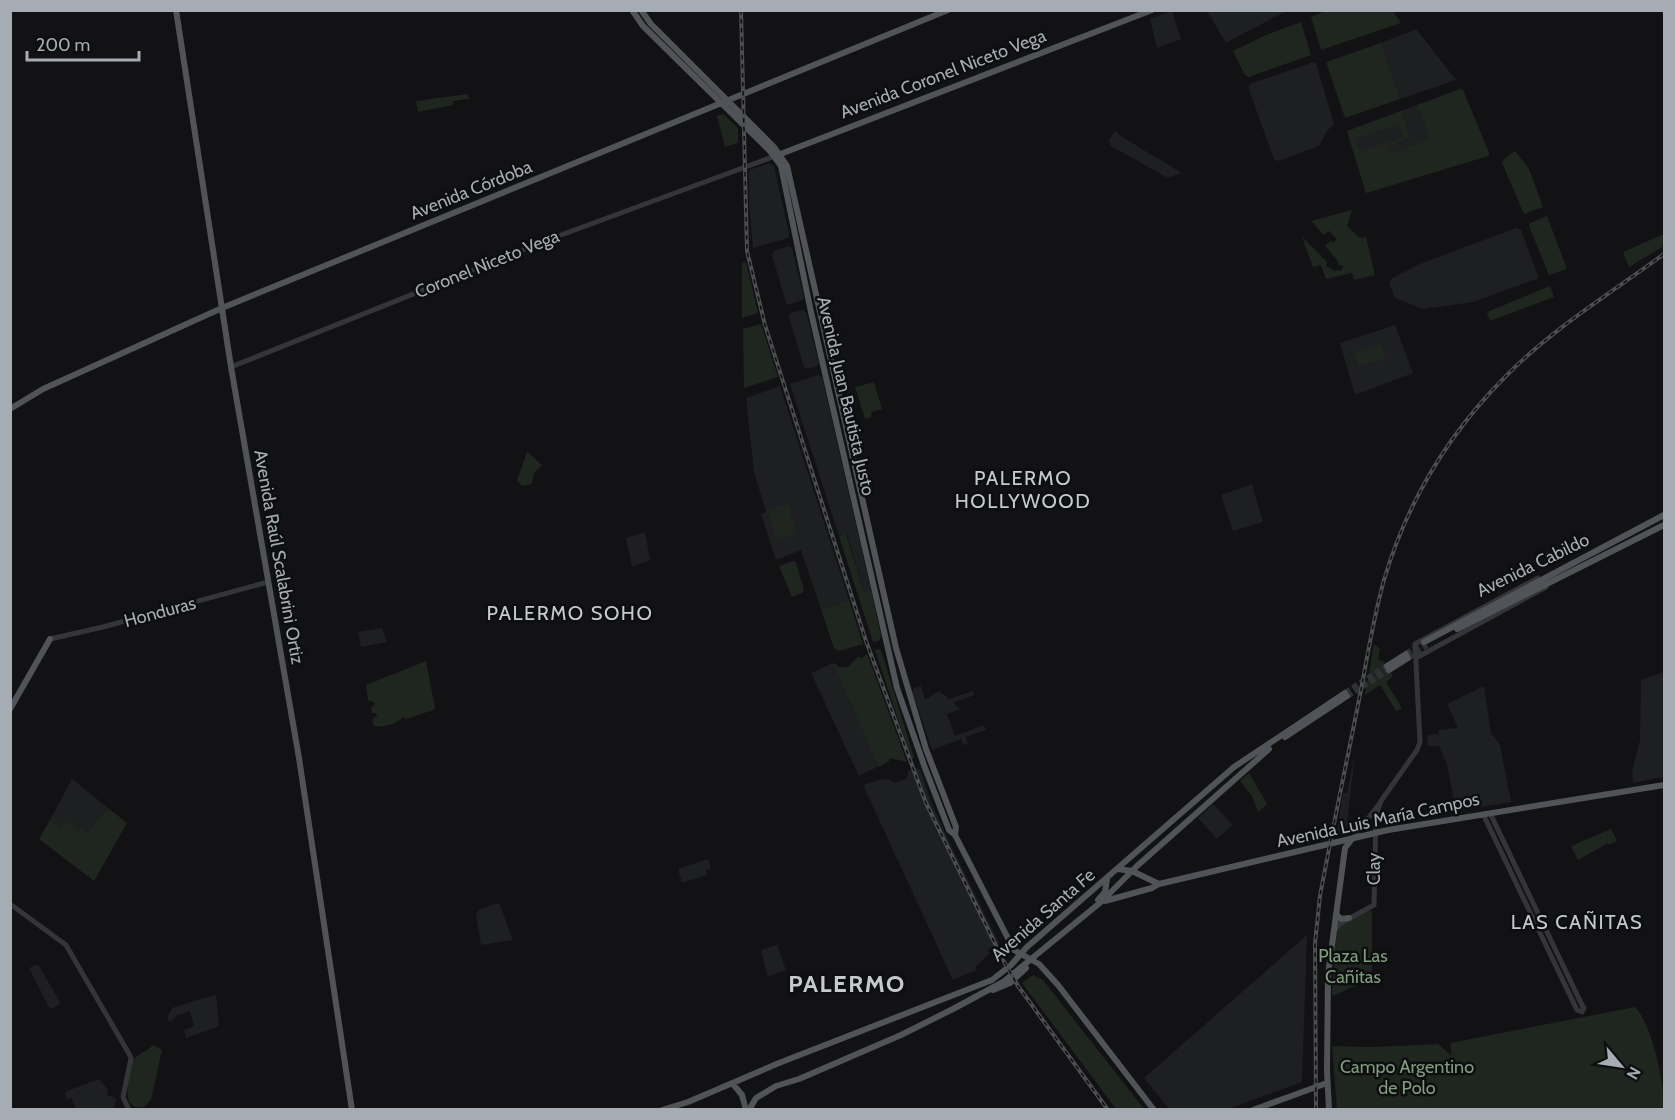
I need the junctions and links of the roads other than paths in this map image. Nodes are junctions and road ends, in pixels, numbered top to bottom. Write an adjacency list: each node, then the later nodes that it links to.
1 (176, 10): 10 (main road, Avenida Raúl Scalabrini Ortiz)
2 (632, 10): 7 (main road, Avenida Juan Bautista Justo)
3 (641, 10): 6 (main road, Avenida Juan Bautista Justo)
4 (948, 10): 6 (main road, Avenida Córdoba)
5 (1152, 10): 8 (main road, Avenida Coronel Niceto Vega)
6 (730, 101): 7 (main road, Avenida Córdoba); 8 (main road, Avenida Juan Bautista Justo)
7 (723, 104): 8 (main road, Avenida Juan Bautista Justo); 10 (main road, Avenida Córdoba)
8 (778, 155): 9 (street, Avenida Coronel Niceto Vega); 45 (main road, Avenida Juan Bautista Justo)
9 (745, 167): 11 (street, Coronel Niceto Vega)
10 (222, 308): 11 (main road, Avenida Raúl Scalabrini Ortiz); 12 (main road, Avenida Córdoba)
11 (231, 367): 18 (main road, Avenida Raúl Scalabrini Ortiz)
12 (10, 409)
13 (1665, 515): 17 (main road, Avenida Cabildo)
14 (1665, 525): 16 (main road, Avenida Cabildo)
15 (1645, 529): 16 (main road)
16 (1607, 553): 17 (main road, Avenida Cabildo)
17 (1574, 568): 20 (main road); 22 (street, Avenida Cabildo); 22 (street, Avenida Cabildo)
18 (268, 582): 19 (street, Honduras); 54 (main road, Avenida Raúl Scalabrini Ortiz)
19 (50, 639): 24 (main road)
20 (1426, 644)
21 (1407, 656): 23 (main road)
22 (1416, 658): 27 (street)
23 (1388, 668)
24 (10, 709)
25 (1227, 773): 28 (main road); 28 (main road, Avenida Santa Fe); 34 (main road, Avenida Santa Fe)
26 (1665, 785): 29 (main road, Avenida Luis María Campos)
27 (1382, 801): 30 (street); 31 (street, Clay)
28 (1200, 809): 33 (main road, Avenida Santa Fe)
29 (1487, 813): 29 (street); 31 (main road, Avenida Luis María Campos)
30 (1363, 824): 31 (street); 32 (street)
31 (1375, 829): 32 (main road, Avenida Luis María Campos); 43 (street, Clay)
32 (1353, 838): 38 (main road, Avenida Luis María Campos); 41 (main road)
33 (1141, 862): 35 (main road, Avenida Santa Fe); 37 (main road)
34 (1118, 869): 35 (main road); 36 (main road, Avenida Santa Fe)
35 (1132, 871): 37 (main road); 39 (main road, Avenida Santa Fe)
36 (1107, 879): 42 (main road); 45 (main road, Avenida Santa Fe)
37 (1149, 879): 38 (main road)
38 (1159, 884): 39 (main road, Avenida Luis María Campos)
39 (1101, 903): 42 (main road, Avenida Santa Fe)
40 (10, 904): 53 (street)
41 (1335, 913): 43 (main road); 44 (main road)
42 (1084, 916): 46 (main road, Avenida Santa Fe)
43 (1349, 918): 44 (street)
44 (1333, 933): 47 (main road)
45 (1019, 954): 46 (main road); 49 (main road, Avenida Santa Fe)
46 (1032, 960): 56 (main road, Avenida Santa Fe); 57 (main road)
47 (1327, 1071): 48 (main road); 50 (main road)
48 (1327, 1083): 50 (main road); 51 (main road)
49 (733, 1084): 52 (main road, Avenida Santa Fe); 56 (main road)
50 (1316, 1088): 51 (main road); 58 (main road)
51 (1328, 1098): 59 (main road)
52 (674, 1108): 55 (main road, Avenida Santa Fe)
53 (129, 1110)
54 (352, 1110)
55 (662, 1110)
56 (747, 1110)
57 (1154, 1110)
58 (1253, 1110)
59 (1329, 1110)

